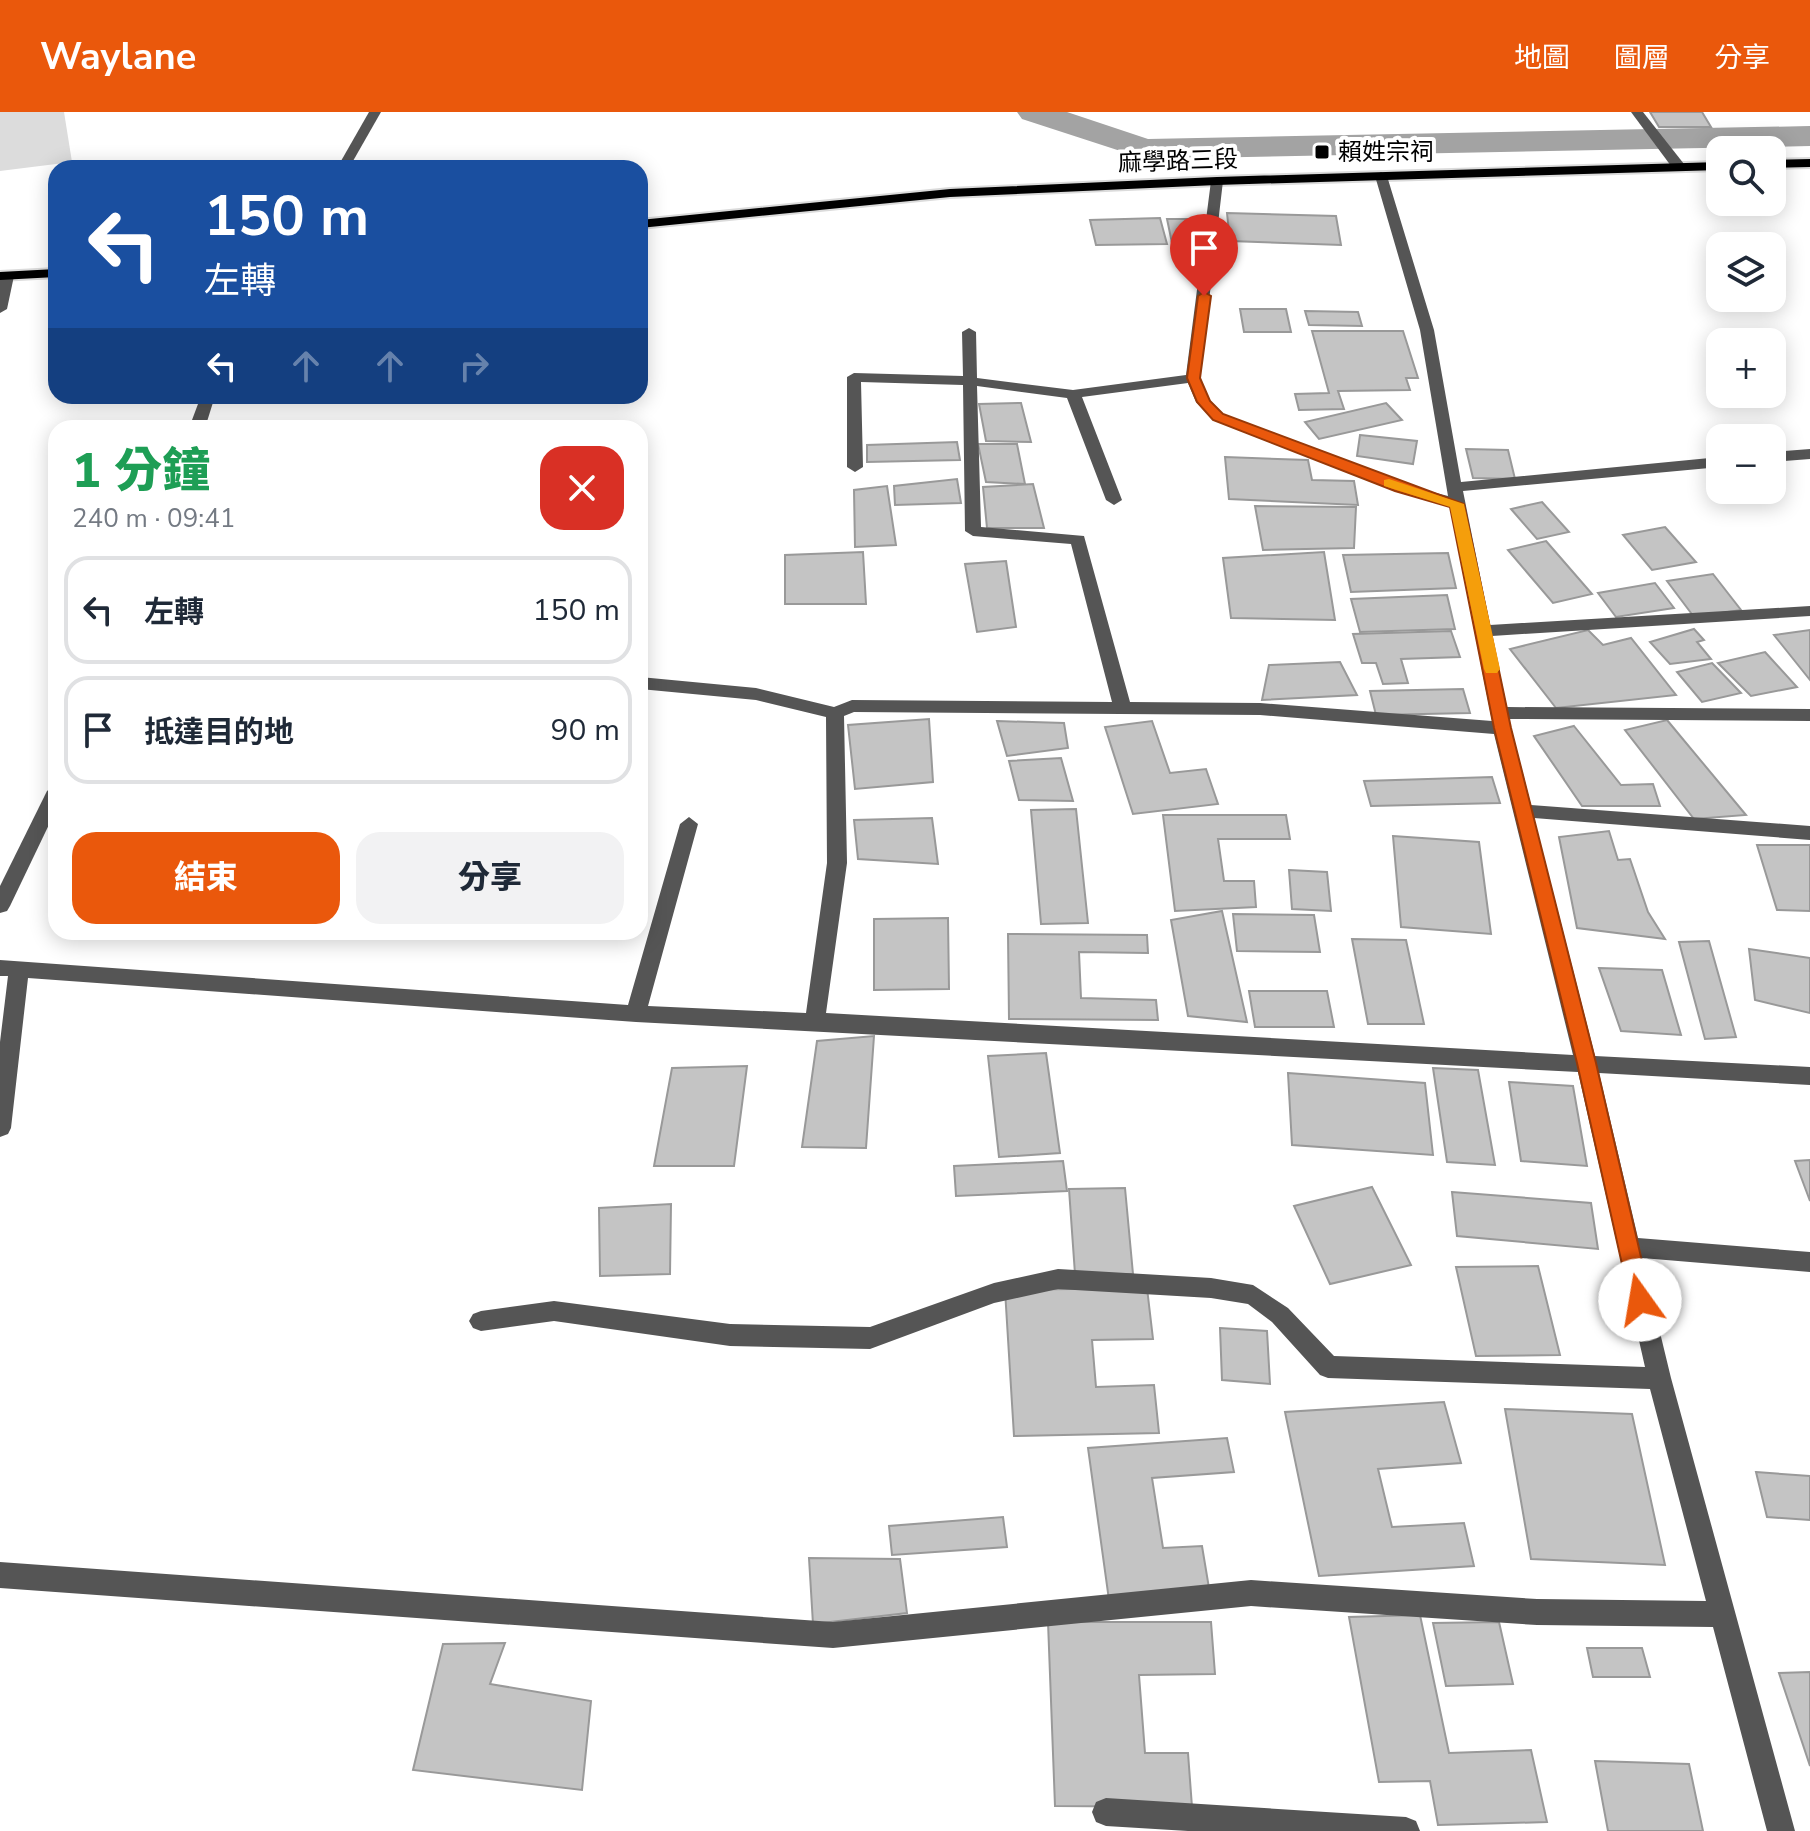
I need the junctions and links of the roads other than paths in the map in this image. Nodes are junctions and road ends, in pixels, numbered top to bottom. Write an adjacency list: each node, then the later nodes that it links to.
1 (375, 112): 3 (lane)
2 (1637, 112): 7 (lane)
3 (348, 160)
4 (1810, 163): 5 (main road)
5 (1786, 164)
6 (1706, 166): 7 (main road, 麻學路三段)
7 (1679, 167): 8 (main road, 麻學路三段)
8 (1381, 176): 9 (main road, 麻學路三段); 22 (lane)
9 (1217, 181): 10 (main road, 麻學路三段); 15 (lane)
10 (648, 223)
11 (48, 273): 12 (main road)
12 (4, 276): 13 (lane)
13 (0, 309)
14 (969, 332): 16 (lane)
15 (1193, 378): 17 (lane); 22 (lane)
16 (969, 381): 17 (lane); 21 (lane); 27 (lane)
17 (1073, 394): 23 (lane)
18 (1810, 454): 19 (lane)
19 (1786, 456)
20 (1706, 464): 22 (lane)
21 (855, 467)
22 (1456, 496): 25 (lane)
23 (1114, 500)
24 (1810, 611): 25 (lane)
25 (1485, 631): 30 (lane)
26 (648, 684): 28 (lane)
27 (1123, 710): 28 (lane); 30 (lane)
28 (835, 713): 38 (lane)
29 (1810, 715): 30 (lane)
30 (1501, 721): 32 (lane)
31 (48, 807): 35 (lane)
32 (1524, 811): 34 (lane); 39 (lane)
33 (689, 824): 37 (lane)
34 (1810, 833)
35 (0, 906)
36 (9, 969): 37 (lane); 41 (lane)
37 (636, 1014): 38 (lane)
38 (815, 1021): 39 (lane)
39 (1586, 1063): 40 (lane); 42 (lane)
40 (1810, 1076)
41 (0, 1128)
42 (1628, 1247): 43 (lane); 45 (lane)
43 (1810, 1262)
44 (481, 1321): 45 (lane)
45 (1659, 1378): 47 (lane)
46 (0, 1575): 47 (lane)
47 (1722, 1614): 50 (lane)
48 (1106, 1812): 49 (lane)
49 (1406, 1831)
50 (1781, 1831)

